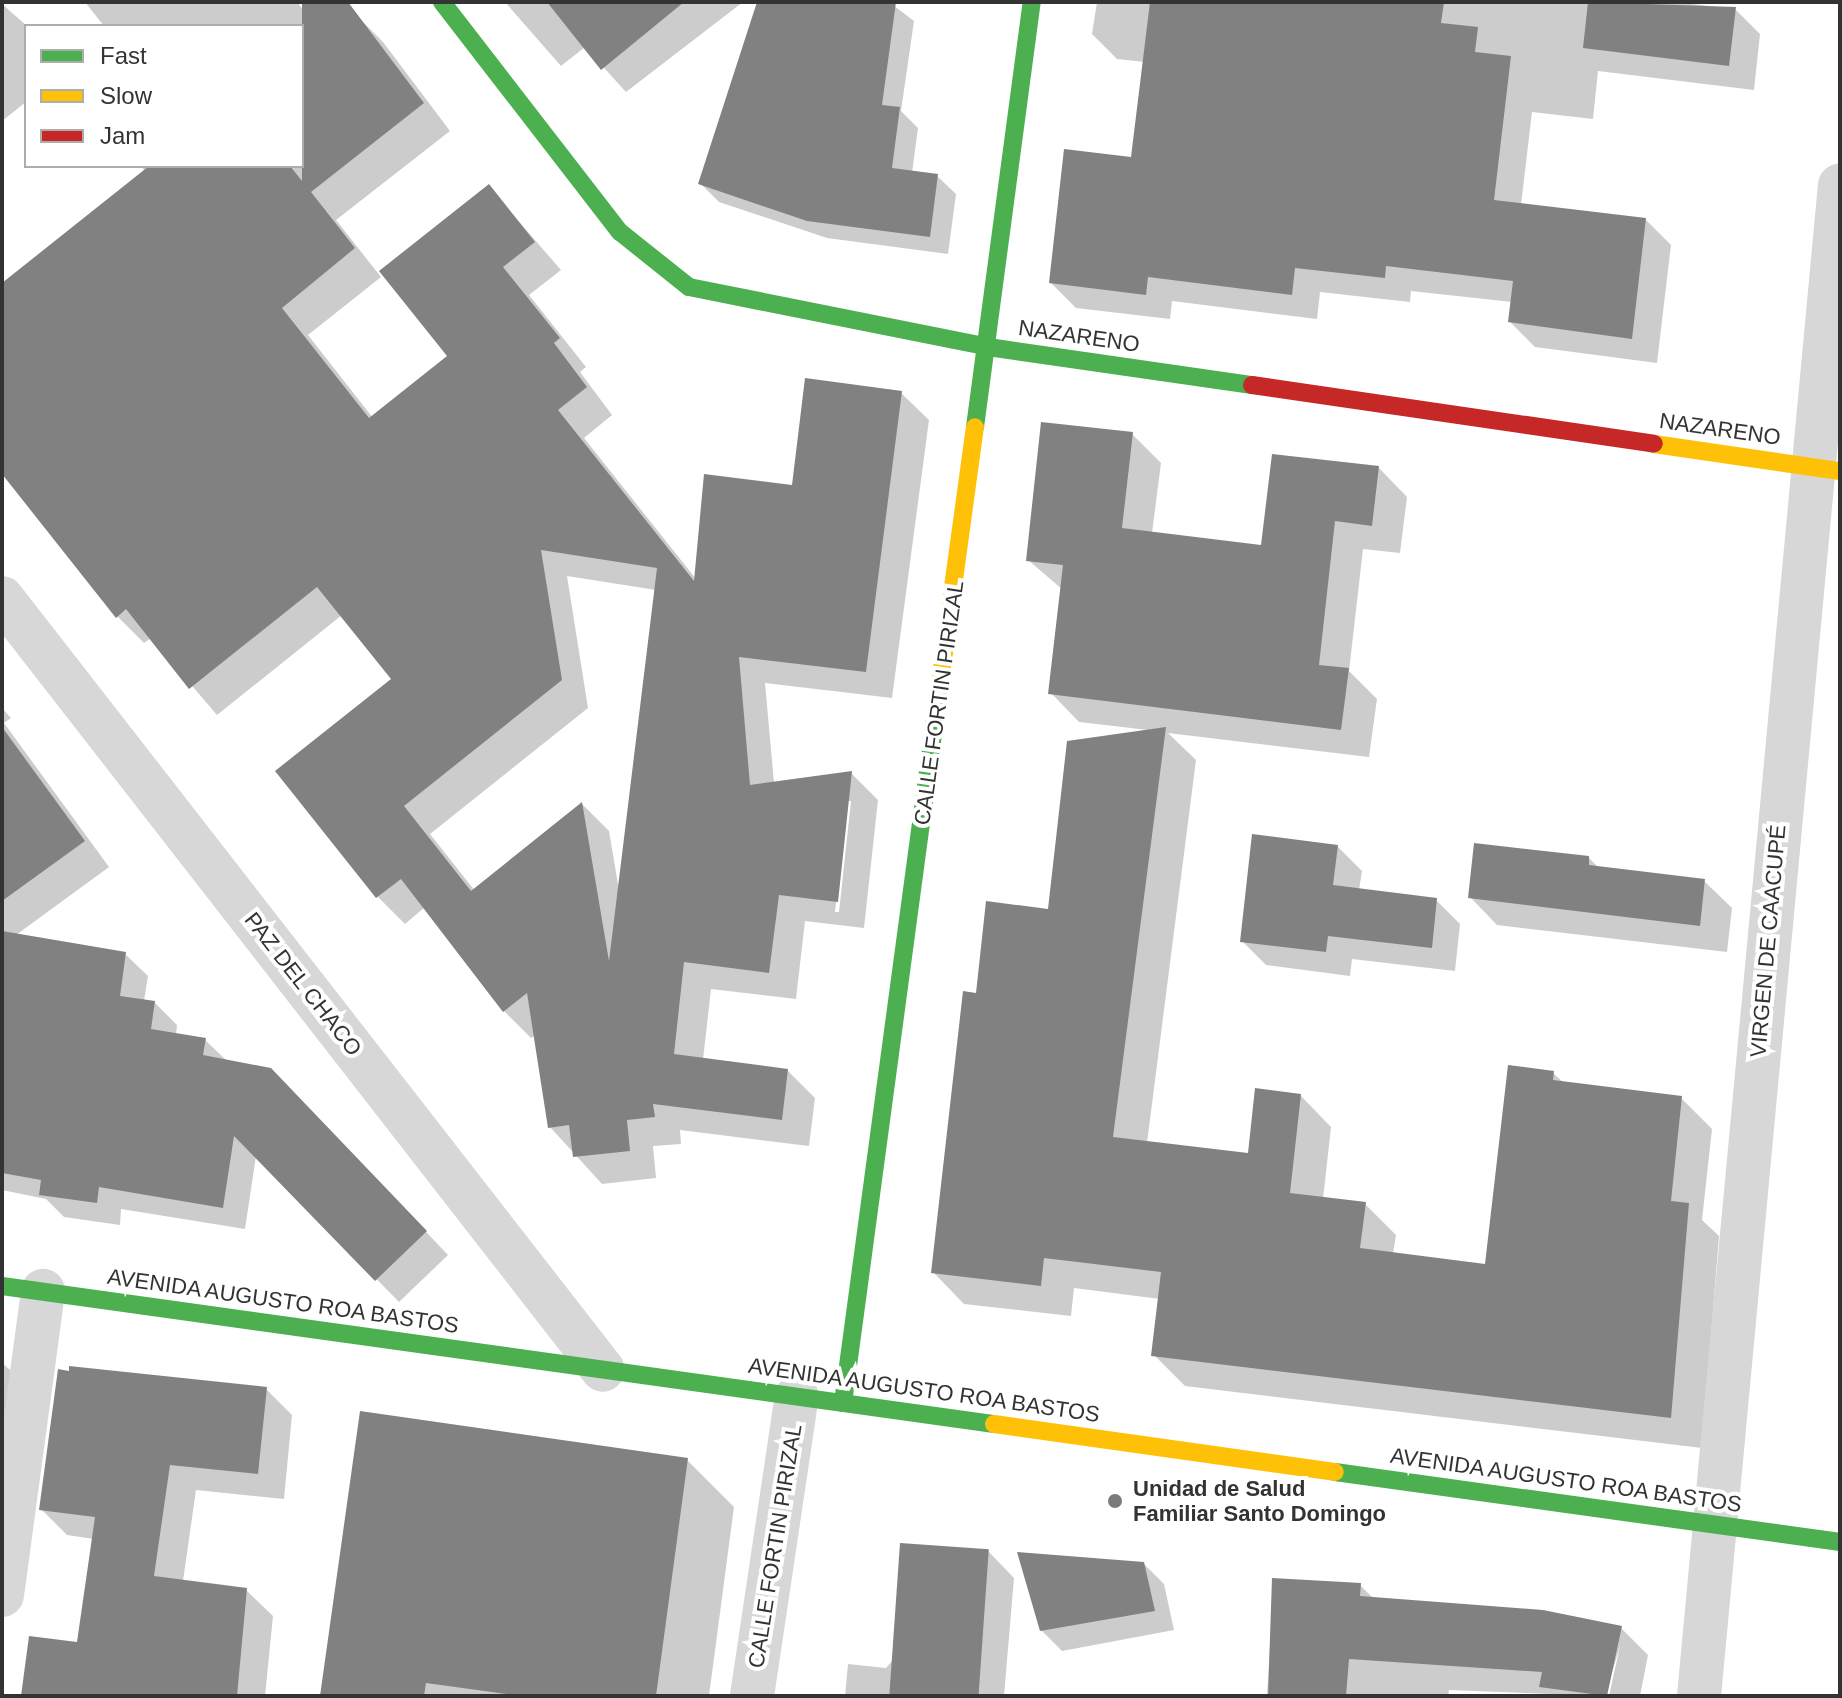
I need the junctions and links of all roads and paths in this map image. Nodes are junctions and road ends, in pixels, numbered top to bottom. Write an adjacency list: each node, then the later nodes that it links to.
1 (442, 2): 4 (street, NAZARENO)
2 (1032, 2): 4 (street, CALLE FORTIN PIRIZAL)
3 (1840, 186): 5 (street, VIRGEN DE CAACUPÉ)
4 (988, 347): 5 (street, NAZARENO); 10 (street, CALLE FORTIN PIRIZAL)
5 (1827, 469): 11 (street, VIRGEN DE CAACUPÉ)
6 (2, 598): 8 (street, PAZ DEL CHACO)
7 (22, 1289): 8 (street, AVENIDA AUGUSTO ROA BASTOS); 13 (street)
8 (603, 1370): 9 (street, AVENIDA AUGUSTO ROA BASTOS)
9 (797, 1396): 10 (street, AVENIDA AUGUSTO ROA BASTOS); 14 (street, CALLE FORTIN PIRIZAL)
10 (843, 1403): 11 (street, AVENIDA AUGUSTO ROA BASTOS)
11 (1713, 1524): 12 (street, AVENIDA AUGUSTO ROA BASTOS); 15 (street, VIRGEN DE CAACUPÉ)
12 (1840, 1542)
13 (2, 1595)
14 (752, 1696)
15 (1699, 1696)

